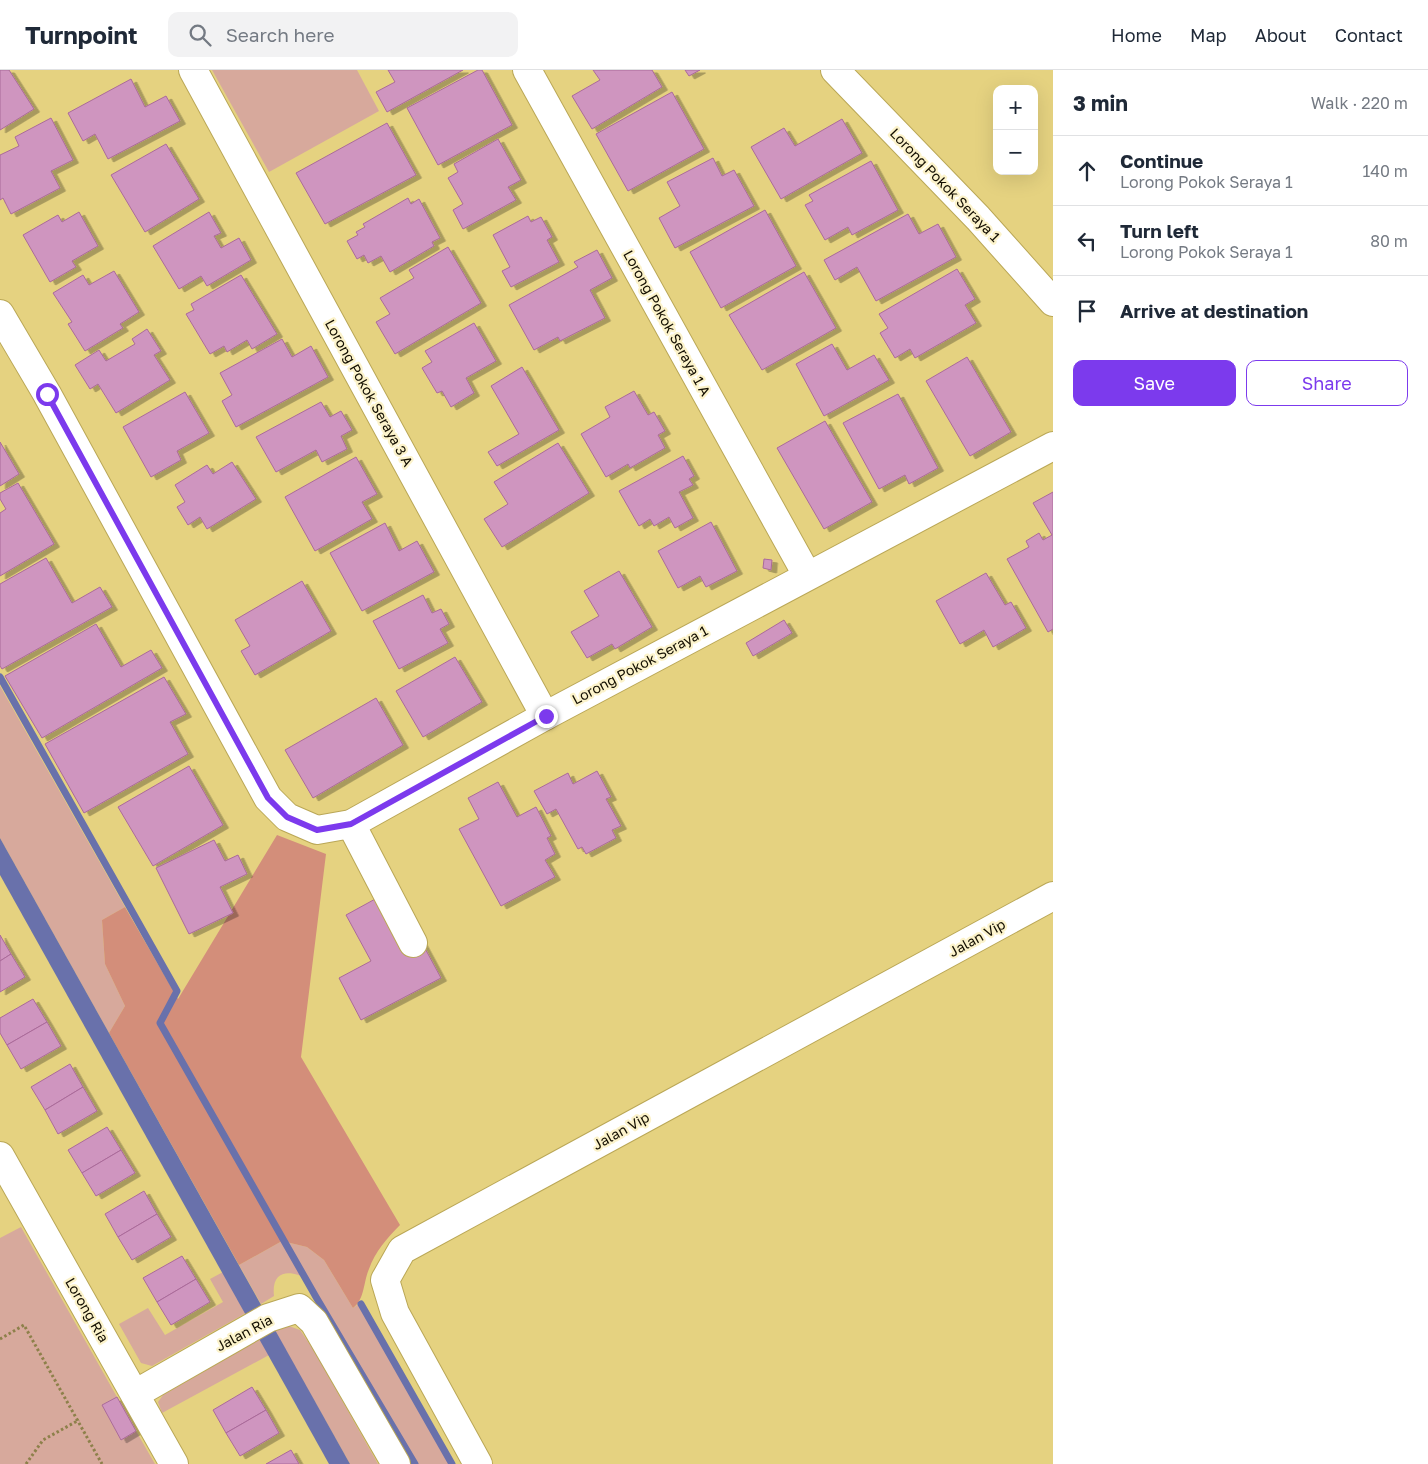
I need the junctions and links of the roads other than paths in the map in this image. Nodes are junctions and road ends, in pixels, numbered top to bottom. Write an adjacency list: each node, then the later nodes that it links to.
1 (193, 70): 8 (street, Lorong Pokok Seraya 3 A)
2 (527, 70): 7 (street, Lorong Pokok Seraya 1 A)
3 (835, 70): 4 (street, Lorong Pokok Seraya 1)
4 (1053, 302)
5 (0, 314): 9 (street, Lorong Pokok Seraya 1)
6 (1053, 446): 7 (street, Lorong Pokok Seraya 1)
7 (808, 575): 8 (street, Lorong Pokok Seraya 1)
8 (546, 716): 9 (street, Lorong Pokok Seraya 1)
9 (351, 824): 11 (street)
10 (1053, 896): 16 (street, Jalan Vip)
11 (413, 943)
12 (0, 1156): 13 (street, Lorong Ria)
13 (135, 1394): 14 (street, Lorong Ria); 15 (street, Jalan Ria)
14 (174, 1464)
15 (396, 1464)
16 (478, 1464)

